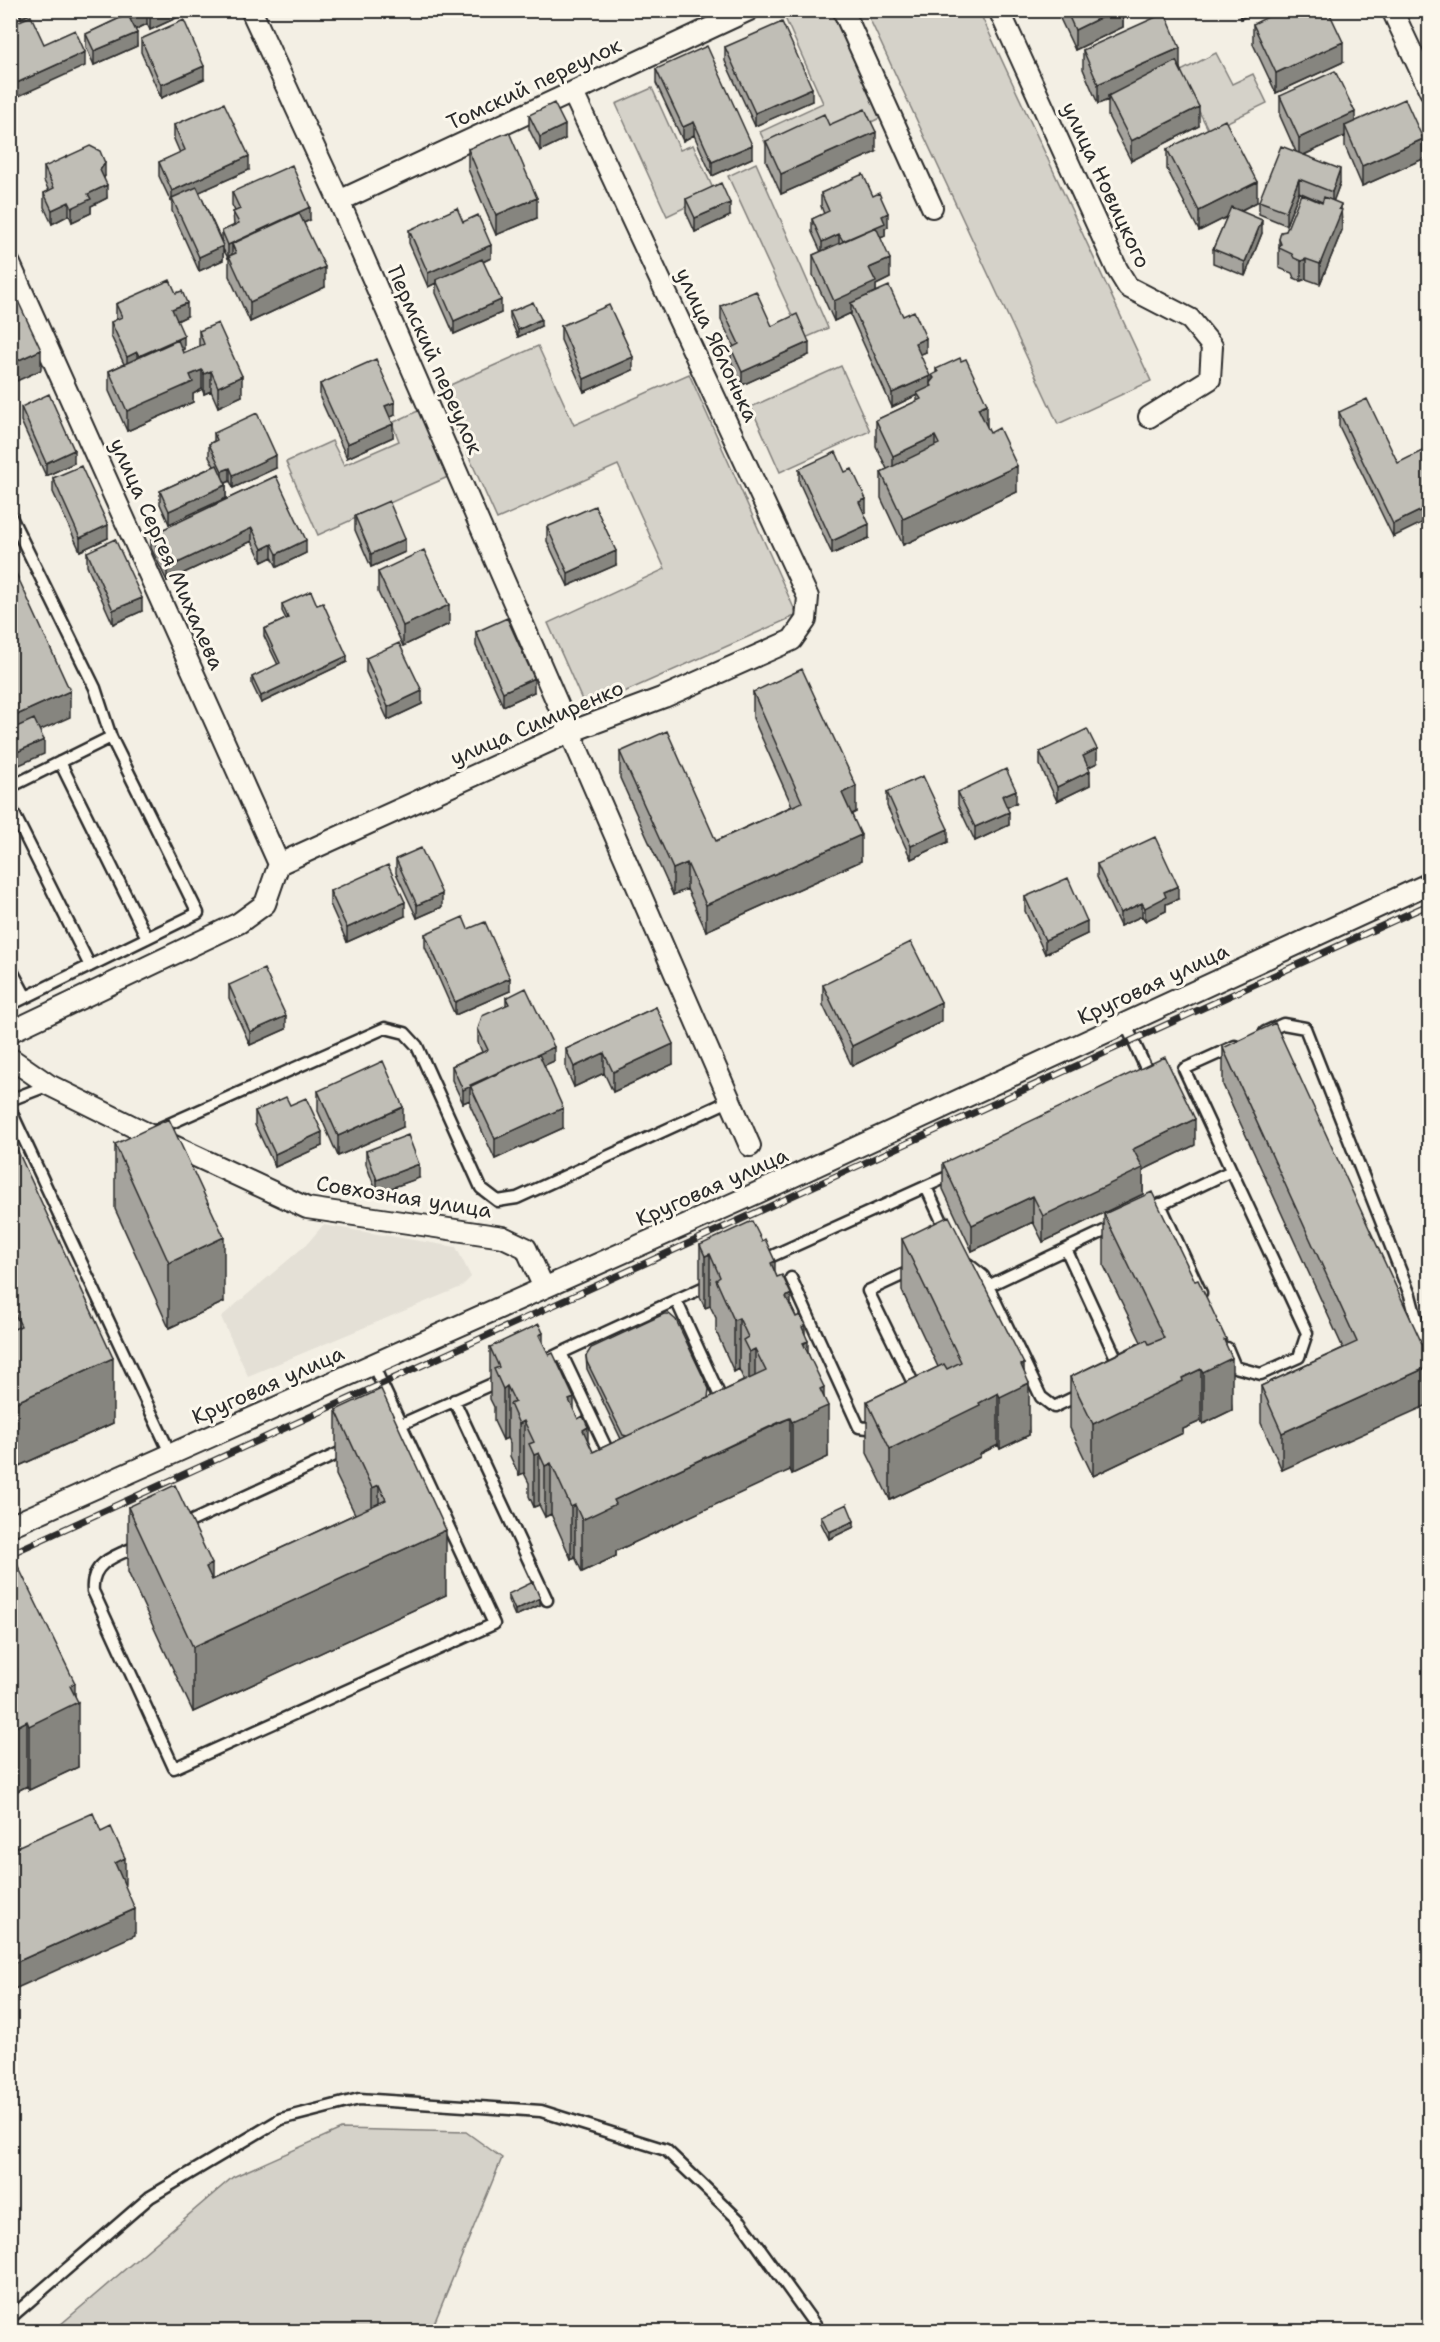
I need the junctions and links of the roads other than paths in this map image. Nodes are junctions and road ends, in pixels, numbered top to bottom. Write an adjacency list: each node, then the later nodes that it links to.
1 (251, 10): 8 (street, Пермский переулок)
2 (749, 10): 7 (street, Томский переулок)
3 (843, 10): 9 (street)
4 (999, 10): 11 (street, улица Новицкого)
5 (1392, 10): 6 (street)
6 (1430, 91)
7 (573, 93): 8 (street, Томский переулок); 13 (street, улица Яблонька)
8 (339, 201): 14 (street, Пермский переулок)
9 (932, 207)
10 (10, 264): 19 (street, улица Сергея Михалева)
11 (1149, 417)
12 (10, 514): 15 (lane)
13 (806, 620): 14 (street, улица Симиренко)
14 (570, 732): 19 (street, улица Симиренко); 32 (street, Пермский переулок)
15 (111, 737): 16 (lane); 21 (lane)
16 (60, 762): 17 (lane); 21 (lane)
17 (10, 787)
18 (10, 806): 22 (lane)
19 (279, 864): 27 (street)
20 (1430, 883): 26 (street, Круговая улица)
21 (147, 938): 22 (lane)
22 (90, 966): 24 (lane)
23 (10, 967): 24 (lane)
24 (26, 997): 25 (lane)
25 (10, 1005)
26 (1125, 1023): 29 (lane); 48 (street, Круговая улица)
27 (10, 1032)
28 (10, 1058): 30 (street, Совхозная улица)
29 (1173, 1074): 36 (lane); 55 (lane)
30 (49, 1085): 31 (lane); 34 (street, Совхозная улица)
31 (10, 1100)
32 (729, 1101): 34 (lane); 35 (street, Пермский переулок)
33 (10, 1109): 66 (lane)
34 (148, 1134): 48 (street, Совхозная улица)
35 (750, 1146)
36 (1231, 1171): 50 (lane); 51 (lane)
37 (947, 1177): 38 (lane)
38 (926, 1187): 40 (lane); 44 (lane)
39 (1129, 1219): 41 (lane)
40 (950, 1239)
41 (1066, 1249): 47 (lane); 57 (lane)
42 (957, 1256): 47 (lane)
43 (926, 1264): 60 (lane)
44 (752, 1265)
45 (791, 1278): 62 (lane)
46 (719, 1280): 49 (lane)
47 (988, 1286): 58 (lane)
48 (544, 1288): 53 (street, Круговая улица)
49 (676, 1300): 52 (lane); 61 (lane)
50 (1205, 1302)
51 (1220, 1334)
52 (561, 1353): 54 (lane); 67 (lane)
53 (373, 1365): 63 (lane); 66 (street, Круговая улица)
54 (529, 1368)
55 (1430, 1372)
56 (508, 1377): 59 (lane)
57 (1113, 1379)
58 (1094, 1388)
59 (454, 1400): 63 (lane); 71 (lane)
60 (916, 1405)
61 (722, 1412)
62 (888, 1419)
63 (400, 1424): 64 (lane); 70 (lane)
64 (379, 1434)
65 (358, 1444): 69 (lane)
66 (171, 1455): 68 (street, Круговая улица)
67 (628, 1458)
68 (10, 1526)
69 (167, 1533)
70 (156, 1538)
71 (548, 1600)
72 (10, 2318): 73 (lane)
73 (820, 2331)

